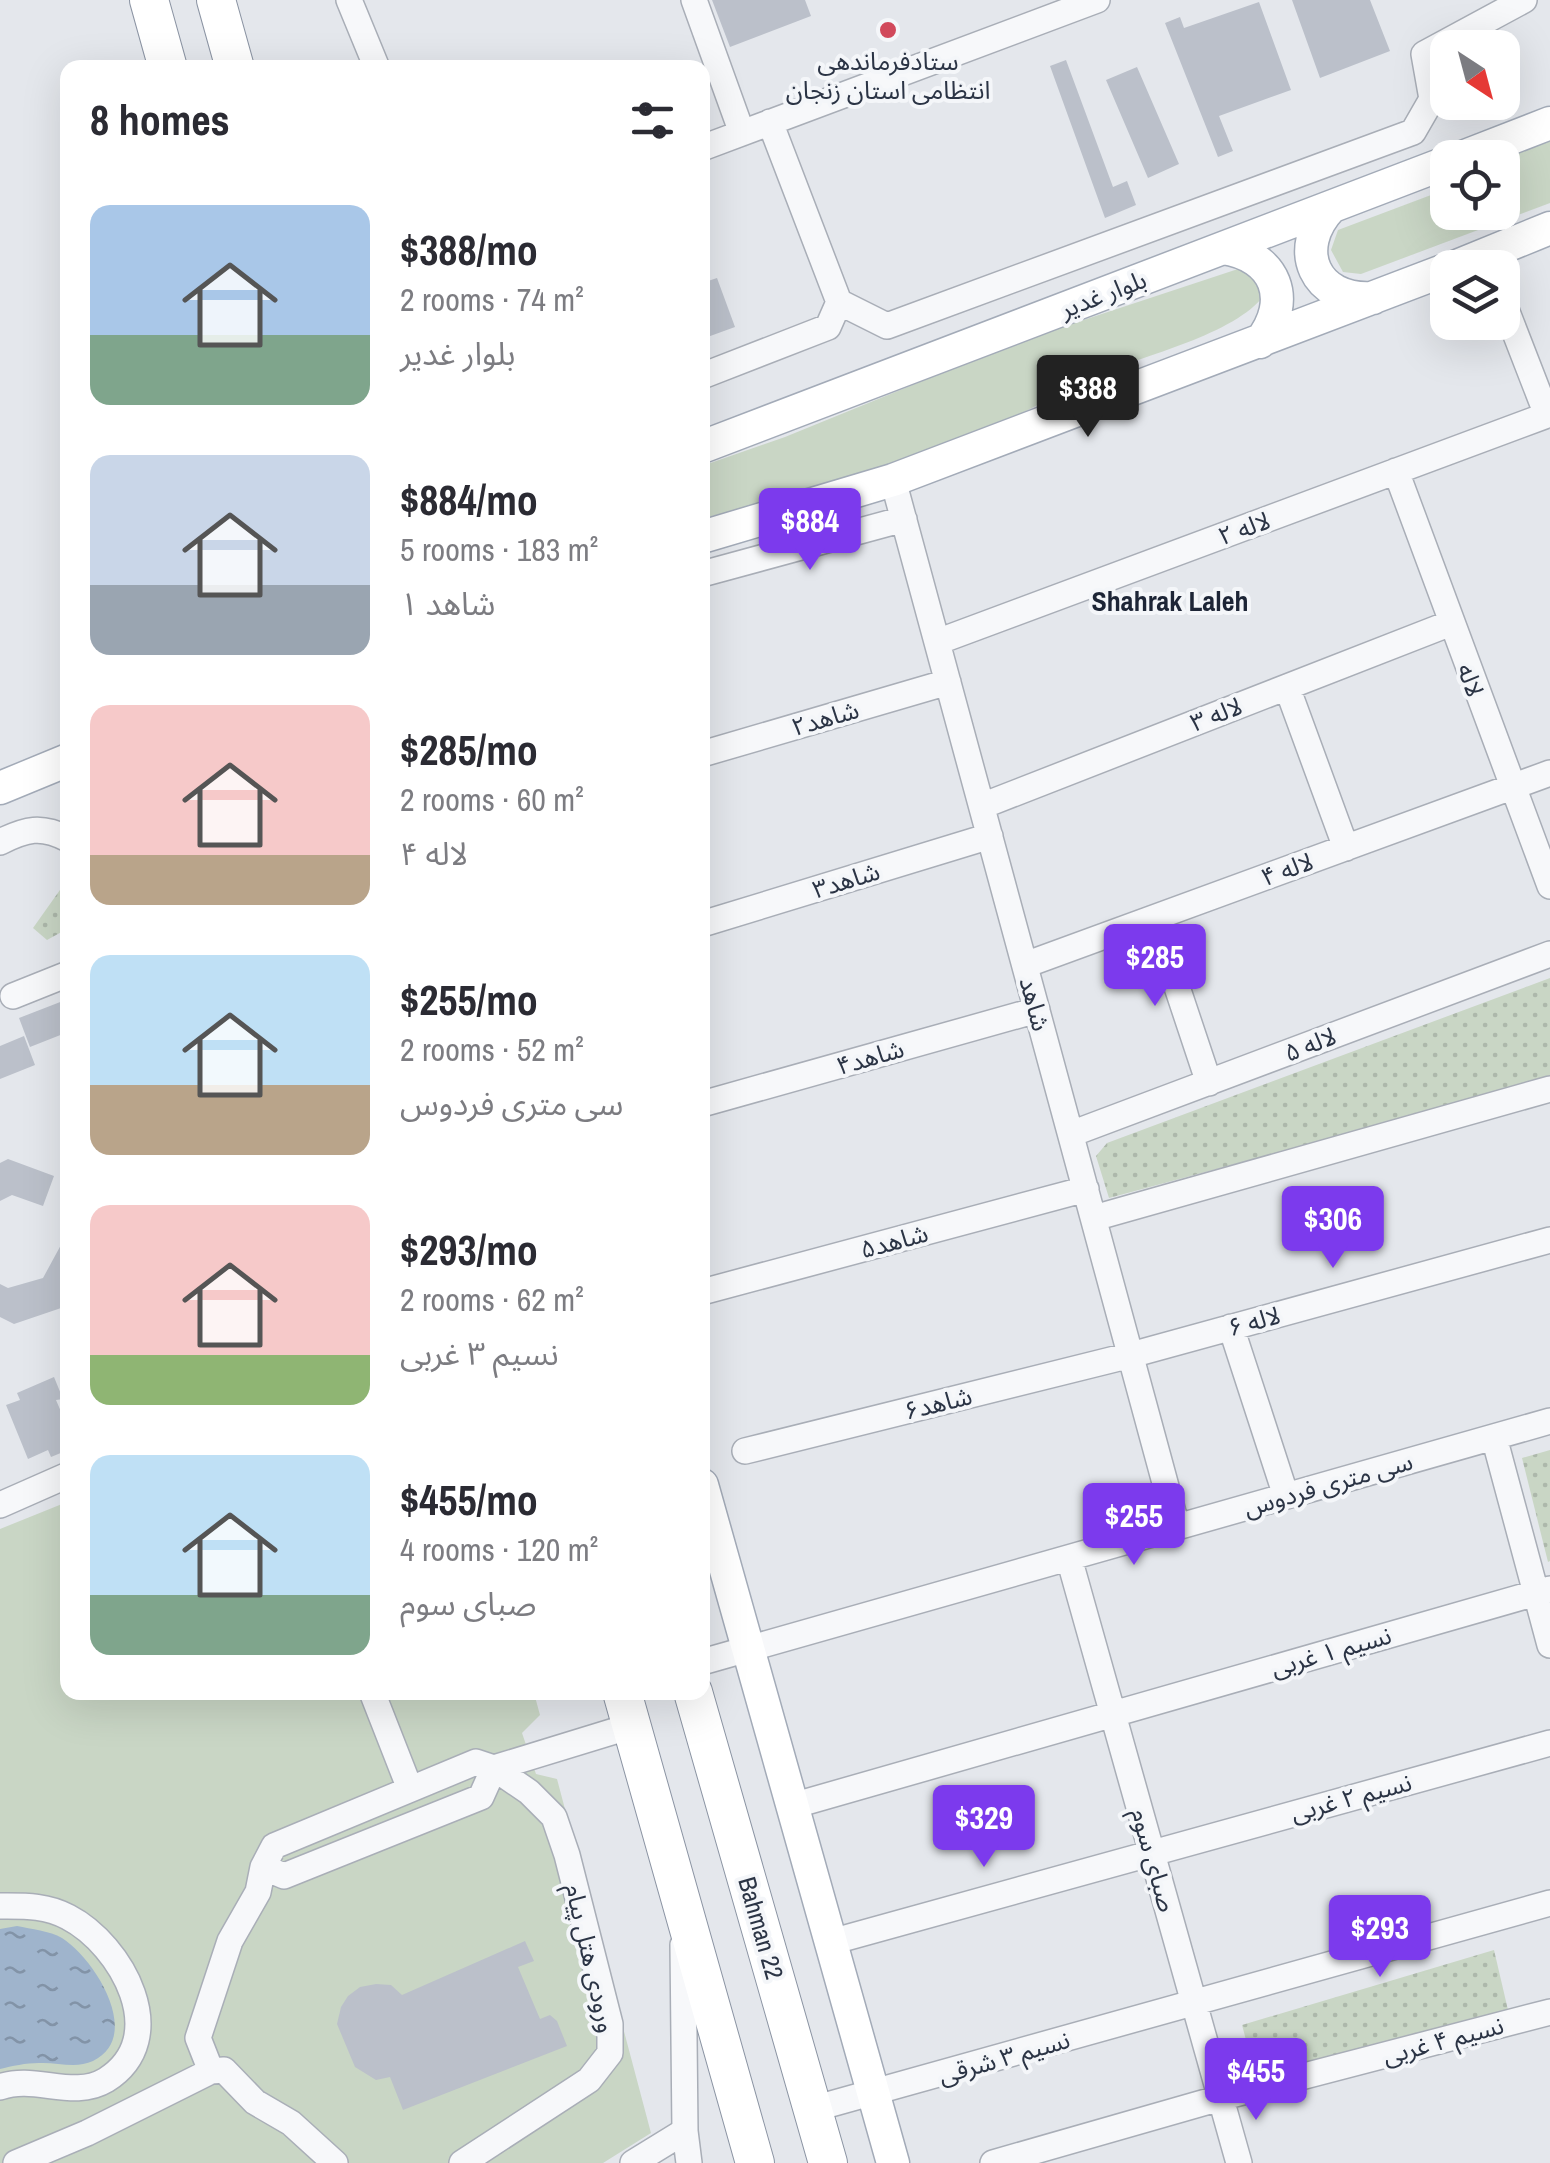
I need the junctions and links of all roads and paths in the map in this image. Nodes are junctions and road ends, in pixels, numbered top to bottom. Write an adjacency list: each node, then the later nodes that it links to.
1 (149, 0): 7 (highway)
2 (216, 0): 8 (highway)
3 (349, 0): 9 (street)
4 (694, 0): 12 (street)
5 (1098, 0): 10 (street)
6 (1524, 0): 22 (street)
7 (166, 60)
8 (233, 60)
9 (374, 60)
10 (770, 122): 12 (street); 22 (street)
11 (1550, 123): 13 (main road)
12 (742, 133): 14 (street)
13 (1506, 140)
14 (710, 145)
15 (1430, 169): 16 (main road, بلوار غدیر)
16 (1332, 206): 18 (main road, بلوار غدیر); 21 (main road)
17 (1550, 228): 19 (main road)
18 (1223, 248): 24 (main road); 27 (main road, بلوار غدیر)
19 (1509, 250)
20 (1430, 276): 21 (main road)
21 (1374, 298): 24 (main road)
22 (839, 302): 25 (street)
23 (1518, 340): 26 (street)
24 (1260, 342): 29 (main road)
25 (710, 373)
26 (1548, 414): 28 (street, لاله ۲)
27 (710, 444)
28 (1396, 471): 33 (street, لاله); 34 (street, لاله ۲)
29 (893, 480): 30 (street, شاهد); 31 (main road)
30 (904, 519): 32 (street); 34 (street, شاهد)
31 (710, 535)
32 (710, 572)
33 (1451, 623): 36 (street, لاله ۳); 40 (street, لاله)
34 (937, 642): 35 (street, شاهد)
35 (948, 682): 37 (street, شاهد۲); 42 (street, شاهد)
36 (1287, 687): 42 (street, لاله ۳); 46 (street)
37 (710, 752)
38 (60, 763): 41 (main road)
39 (1550, 773): 40 (street, لاله ۴)
40 (1511, 787): 46 (street, لاله ۴); 47 (street, لاله)
41 (0, 788)
42 (982, 806): 44 (street, شاهد)
43 (60, 835): 45 (street)
44 (990, 836): 49 (street, شاهد۳); 51 (street, شاهد)
45 (0, 842)
46 (1346, 848): 48 (street, لاله ۴)
47 (1550, 886)
48 (1154, 918): 51 (street, لاله ۴); 55 (street)
49 (710, 922)
50 (1550, 954): 55 (street, لاله ۵)
51 (1025, 965): 54 (street, شاهد)
52 (60, 977): 53 (street)
53 (13, 996)
54 (1037, 1010): 57 (street, شاهد۴); 58 (street, شاهد)
55 (1209, 1082): 58 (street, لاله ۵)
56 (1550, 1090): 60 (street)
57 (710, 1102)
58 (1071, 1134): 59 (street, شاهد)
59 (1086, 1190): 60 (street, شاهد); 62 (street, شاهد۵)
60 (1094, 1218): 64 (street, شاهد)
61 (1550, 1240): 63 (street, لاله ۶)
62 (710, 1290)
63 (1231, 1327): 64 (street, لاله ۶); 69 (street)
64 (1131, 1355): 67 (street, شاهد۶); 72 (street, شاهد)
65 (1550, 1421): 66 (street, سی متری فردوس)
66 (1494, 1437): 69 (street, سی متری فردوس); 74 (street)
67 (746, 1451)
68 (60, 1479): 70 (street)
69 (1286, 1496): 72 (street, سی متری فردوس)
70 (0, 1505)
71 (710, 1515): 76 (main road)
72 (1178, 1527): 73 (street, سی متری فردوس)
73 (1069, 1558): 76 (street, سی متری فردوس); 81 (street, صبای سوم)
74 (1543, 1591): 75 (street); 81 (street, نسیم ۱ غربی)
75 (1550, 1646)
76 (747, 1649): 77 (street, سی متری فردوس); 85 (main road)
77 (710, 1660)
78 (375, 1700): 84 (street)
79 (696, 1700): 99 (highway, Bahman 22)
80 (626, 1709): 83 (street); 90 (highway)
81 (1112, 1713): 85 (street, نسیم ۱ غربی); 86 (street, صبای سوم)
82 (1550, 1743): 86 (street, نسیم ۲ غربی)
83 (494, 1768): 84 (street); 87 (street); 104 (street, ورودی هتل پیام)
84 (410, 1790): 87 (street)
85 (792, 1806): 91 (main road)
86 (1151, 1851): 91 (street, نسیم ۲ غربی); 92 (street, صبای سوم)
87 (264, 1867): 94 (street)
88 (1550, 1903): 92 (street, نسیم ۳ شرقی)
89 (0, 1906): 96 (street)
90 (683, 1914): 100 (street); 107 (highway)
91 (831, 1942): 97 (main road)
92 (1194, 2004): 97 (street, نسیم ۳ شرقی); 98 (street, صبای سوم)
93 (1550, 2012): 98 (street, نسیم ۴ غربی)
94 (211, 2070): 101 (street); 103 (street)
95 (0, 2087): 96 (street)
96 (82, 2090): 101 (street)
97 (873, 2094): 99 (street, نسیم ۳ شرقی); 109 (main road)
98 (1220, 2098): 110 (street, نسیم ۴ غربی); 111 (street, صبای سوم)
99 (814, 2109): 108 (highway, Bahman 22)
100 (684, 2131): 105 (street); 106 (street)
101 (88, 2133): 102 (street)
102 (16, 2163)
103 (335, 2163)
104 (462, 2163)
105 (633, 2163)
106 (688, 2163)
107 (755, 2163)
108 (828, 2163)
109 (893, 2163)
110 (993, 2163)
111 (1239, 2163)

